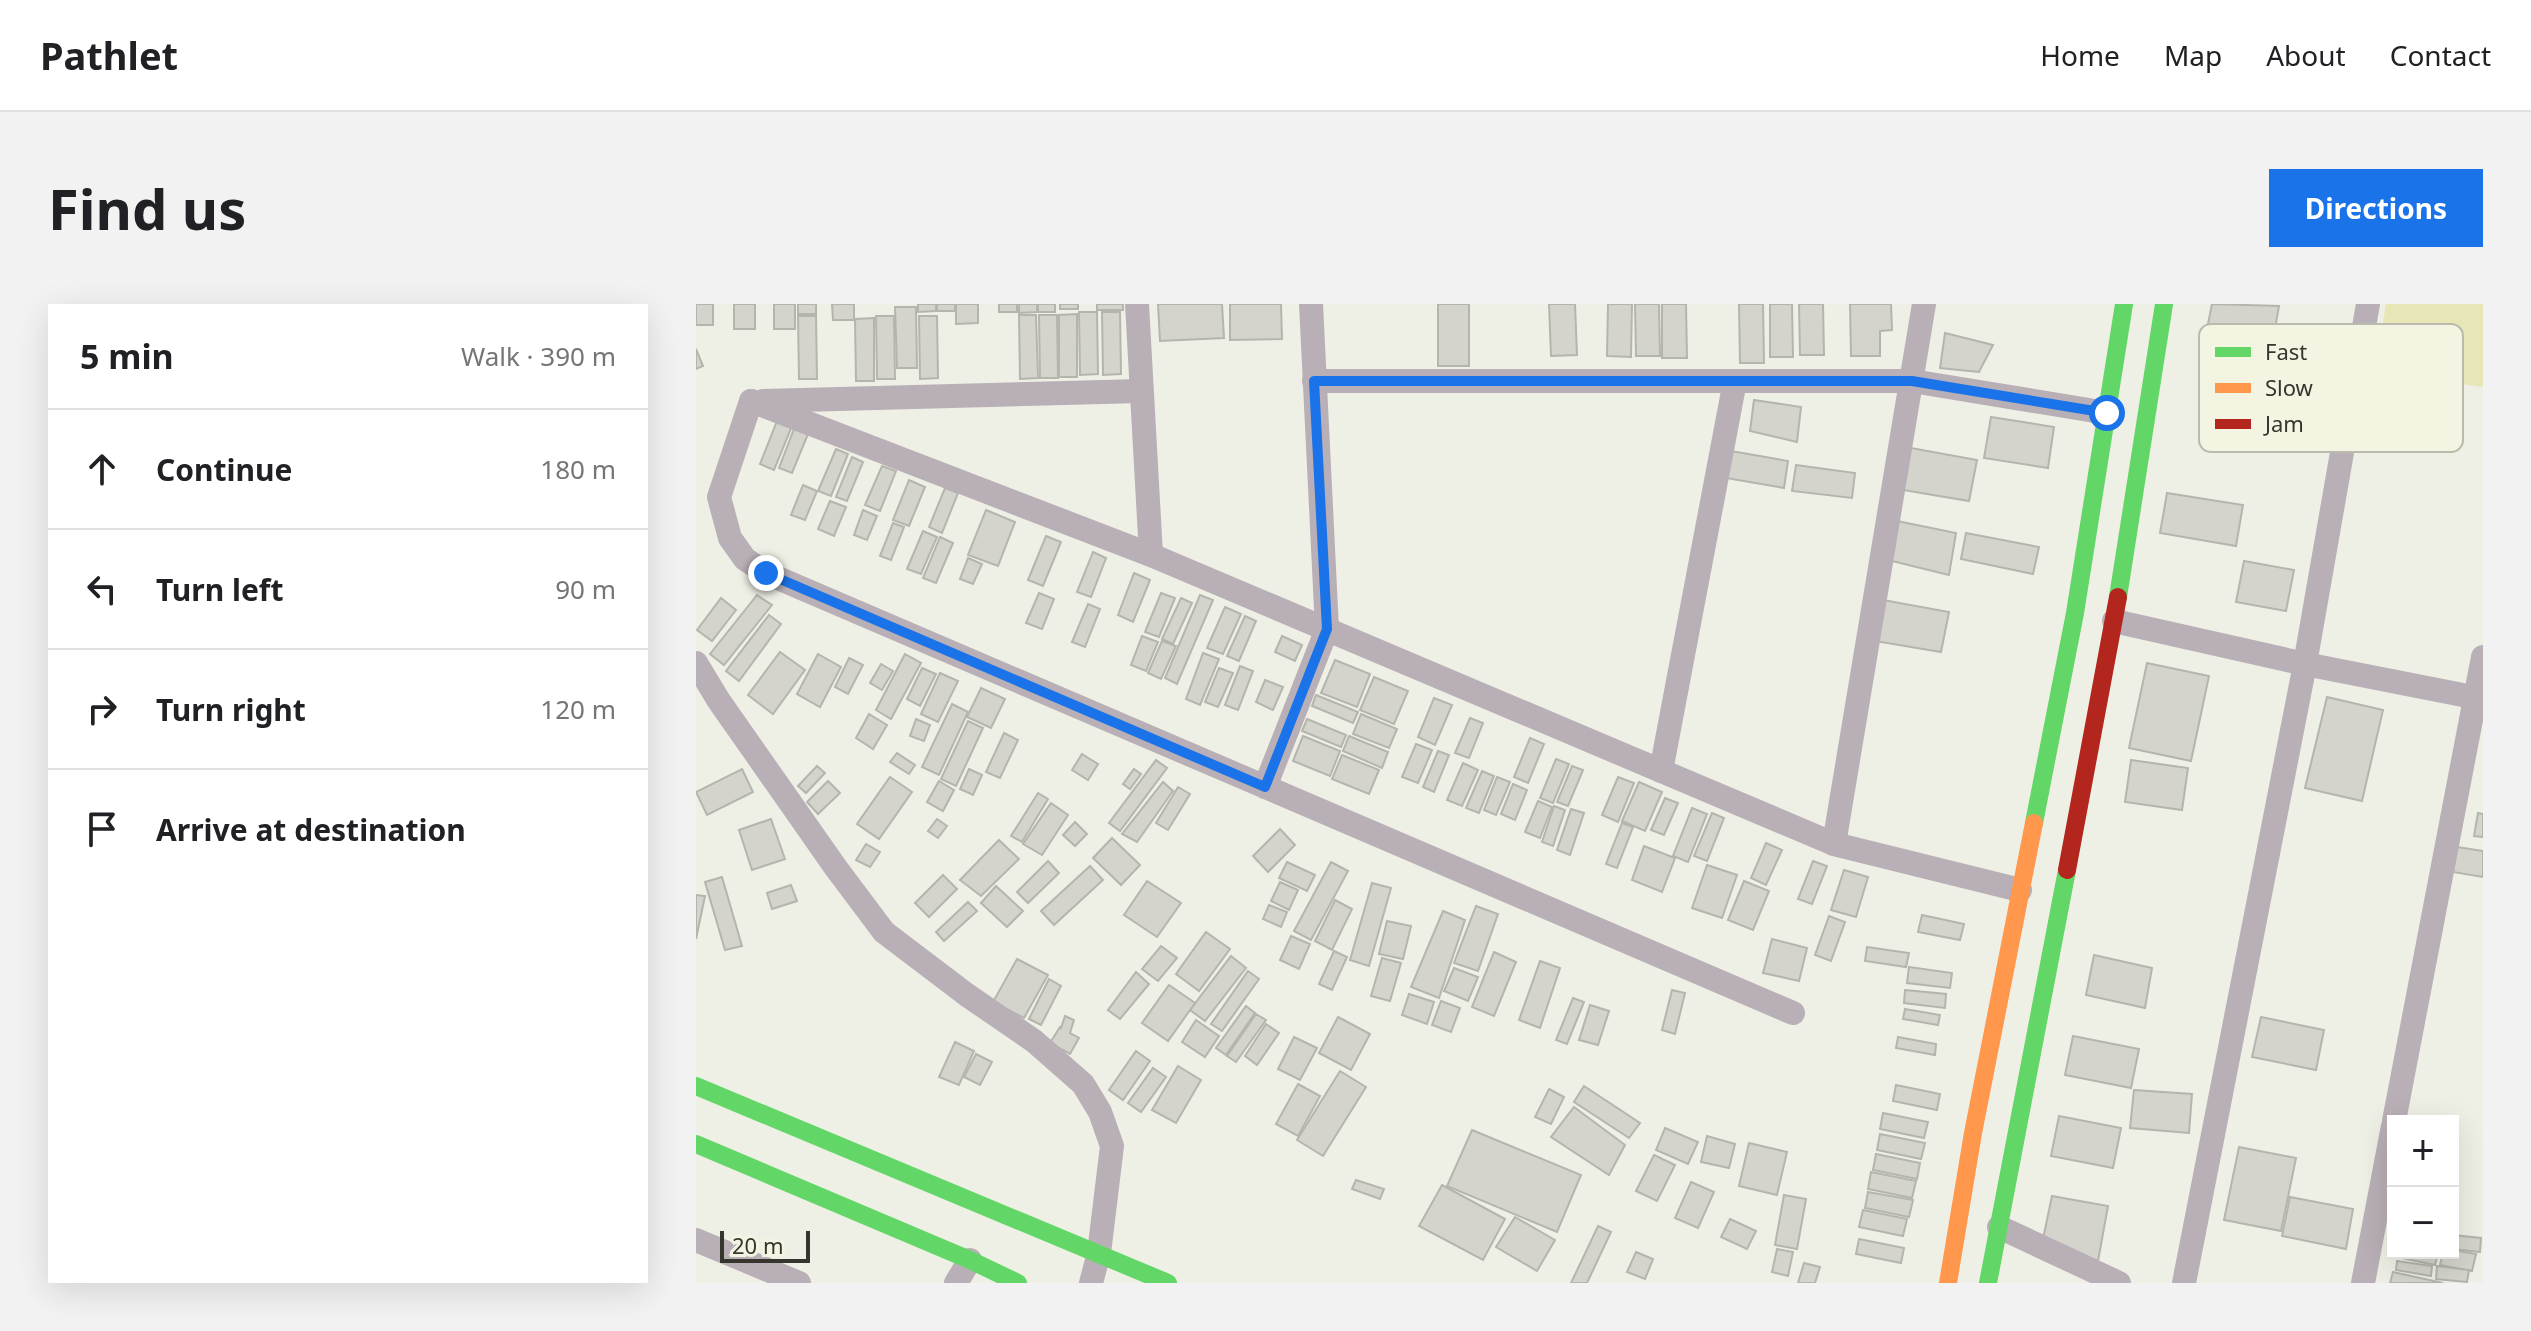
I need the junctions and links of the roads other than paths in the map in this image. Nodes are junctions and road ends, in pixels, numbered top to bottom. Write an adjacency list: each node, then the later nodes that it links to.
1 (1137, 304): 11 (street)
2 (1311, 304): 8 (street)
3 (1924, 304): 10 (street)
4 (2124, 304): 13 (main road)
5 (2164, 304): 16 (main road)
6 (2368, 304): 7 (street)
7 (2364, 324)
8 (1314, 381): 9 (street); 17 (street)
9 (1735, 381): 10 (street); 22 (street)
10 (1912, 381): 13 (street); 24 (street)
11 (1141, 391): 12 (street); 15 (street)
12 (751, 401): 15 (street); 23 (street)
13 (2107, 413): 25 (main road)
14 (2342, 452): 20 (street)
15 (1151, 555): 17 (street)
16 (2114, 621): 20 (street); 31 (main road)
17 (1327, 629): 22 (street); 23 (street)
18 (2483, 657): 21 (street)
19 (696, 663): 33 (street)
20 (2305, 664): 21 (street); 43 (street)
21 (2479, 698): 28 (street)
22 (1661, 771): 24 (street)
23 (1265, 787): 26 (street)
24 (1834, 844): 25 (street)
25 (2020, 890): 40 (main road)
26 (1793, 1013)
27 (696, 1086): 33 (main road)
28 (2396, 1115)
29 (696, 1144): 34 (main road)
30 (2387, 1159): 44 (street)
31 (1999, 1227): 41 (main road); 42 (street)
32 (696, 1240): 35 (street)
33 (1099, 1253): 38 (street); 39 (main road)
34 (970, 1260): 36 (street); 37 (main road)
35 (799, 1283)
36 (956, 1283)
37 (1018, 1283)
38 (1091, 1283)
39 (1168, 1283)
40 (1948, 1283)
41 (1988, 1283)
42 (2119, 1283)
43 (2184, 1283)
44 (2363, 1283)

